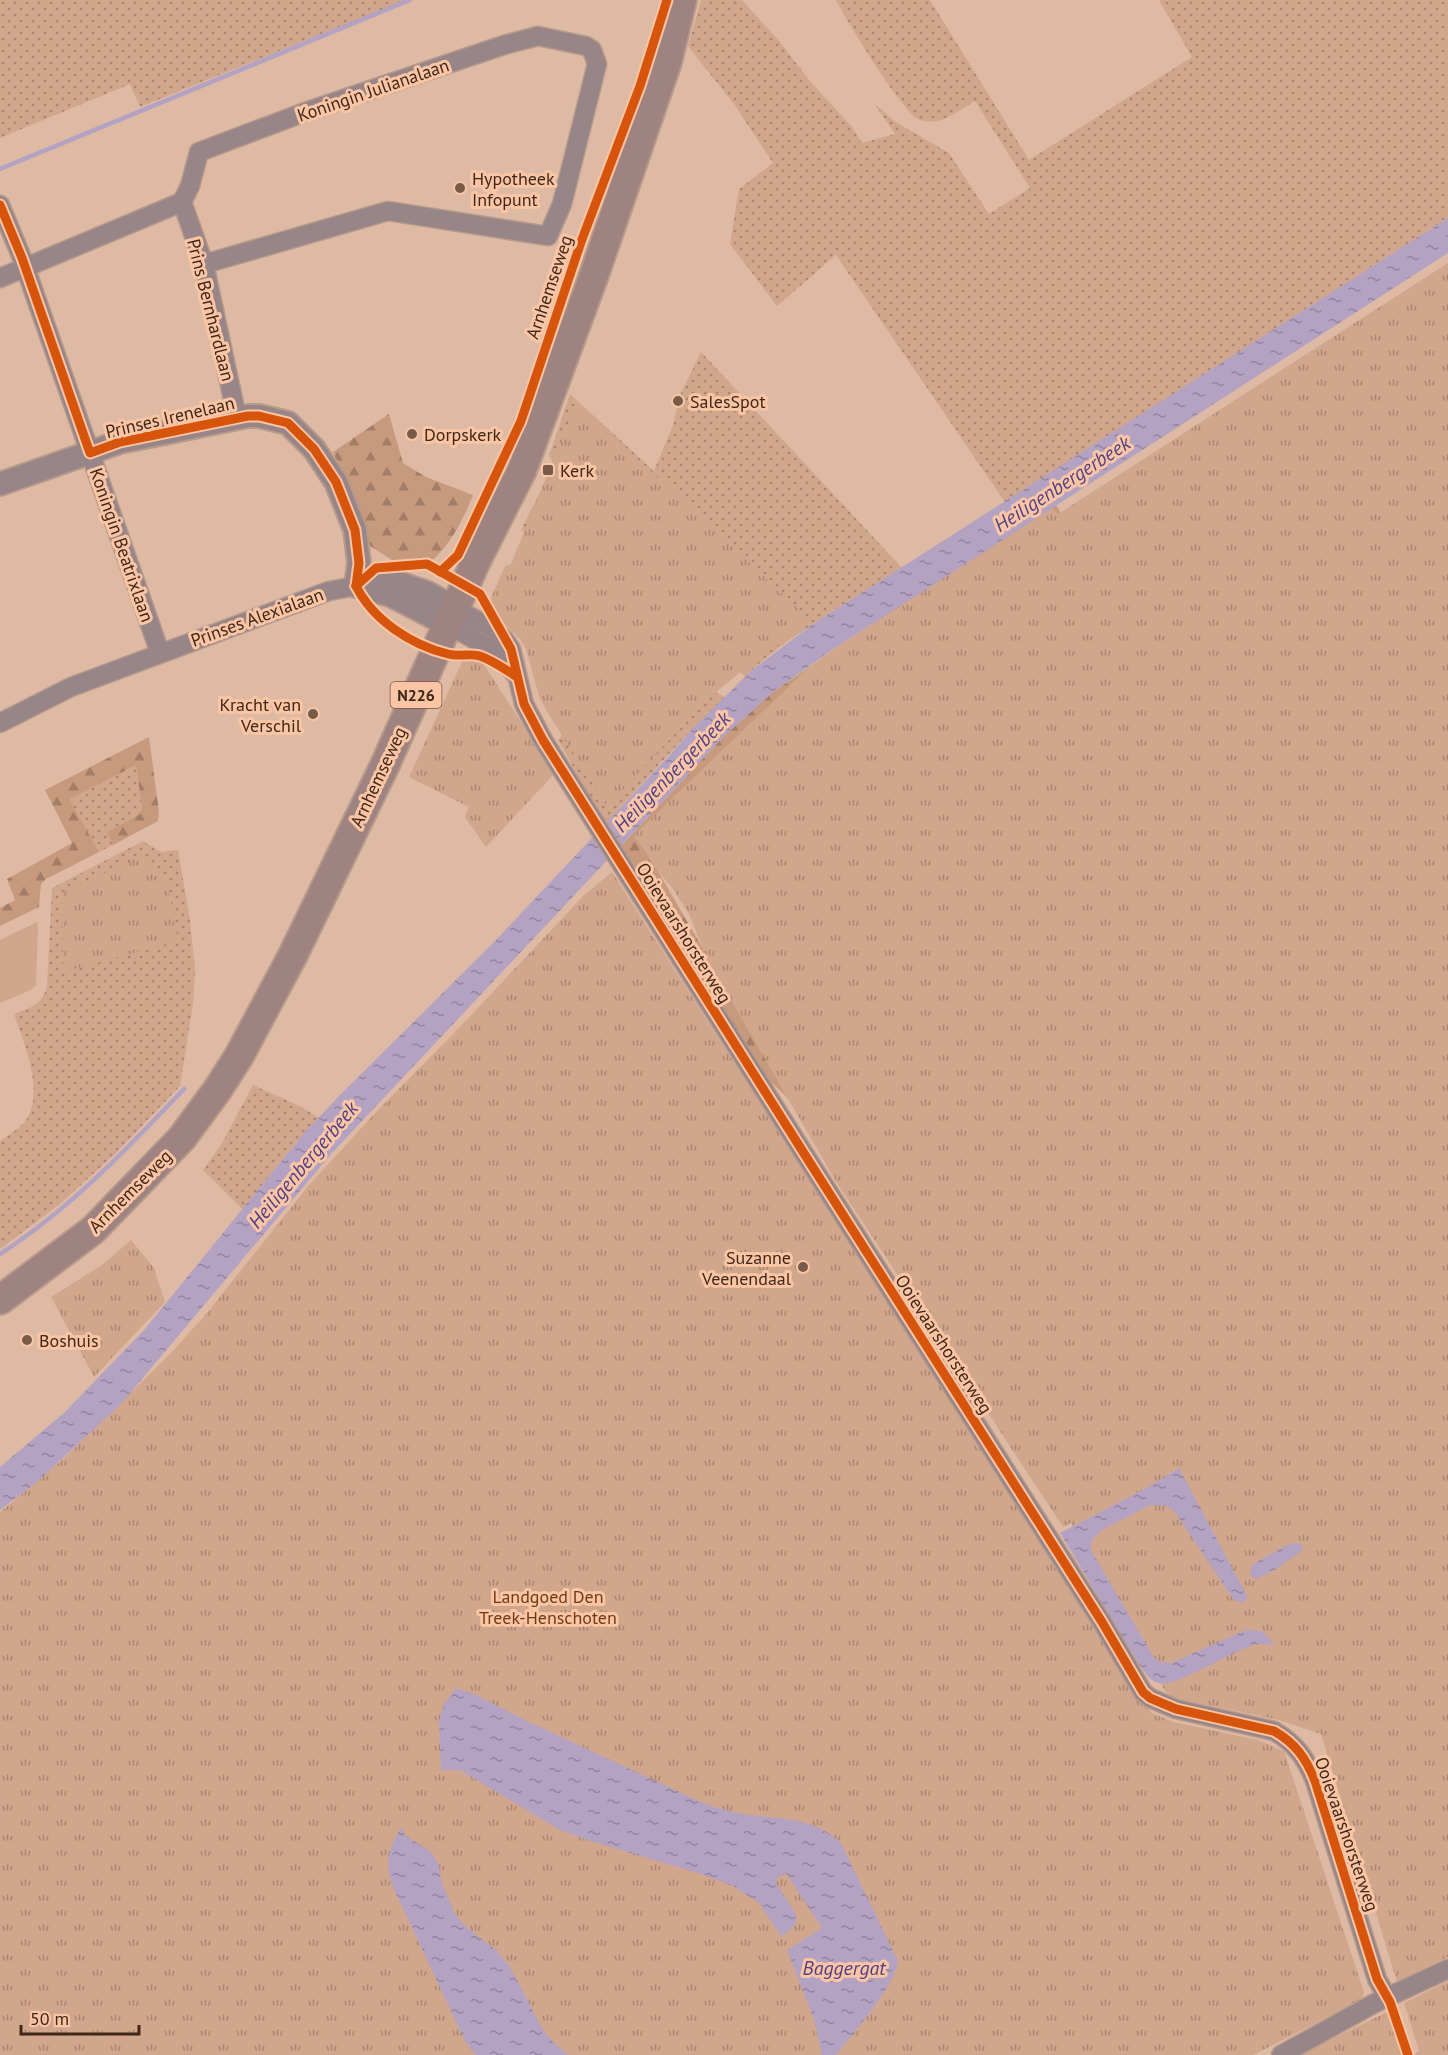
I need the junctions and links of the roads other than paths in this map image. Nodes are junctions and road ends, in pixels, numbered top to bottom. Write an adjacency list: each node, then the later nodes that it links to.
1 (682, 0): 11 (main road, Arnhemseweg / N226)
2 (182, 202): 4 (street, Prins Bernhardlaan); 4 (street, Koningin Julianalaan); 5 (street)
3 (0, 205): 5 (street, Koningin Beatrixlaan)
4 (204, 264): 7 (street, Prins Bernhardlaan)
5 (26, 267): 6 (street); 8 (street, Koningin Beatrixlaan)
6 (0, 278)
7 (237, 418): 8 (street, Prinses Irenelaan); 10 (street, Prinses Irenelaan)
8 (90, 453): 9 (street, Prinses Irenelaan); 12 (street, Koningin Beatrixlaan)
9 (0, 484)
10 (356, 586): 11 (street); 12 (street, Prinses Alexialaan)
11 (451, 617): 14 (main road, Arnhemseweg / N226); 16 (street, Ooievaarshorsterweg)
12 (160, 653): 13 (street, Prinses Alexialaan)
13 (0, 723)
14 (0, 1300)
15 (1448, 1969): 16 (street)
16 (1387, 1997): 17 (street)
17 (1281, 2055)

